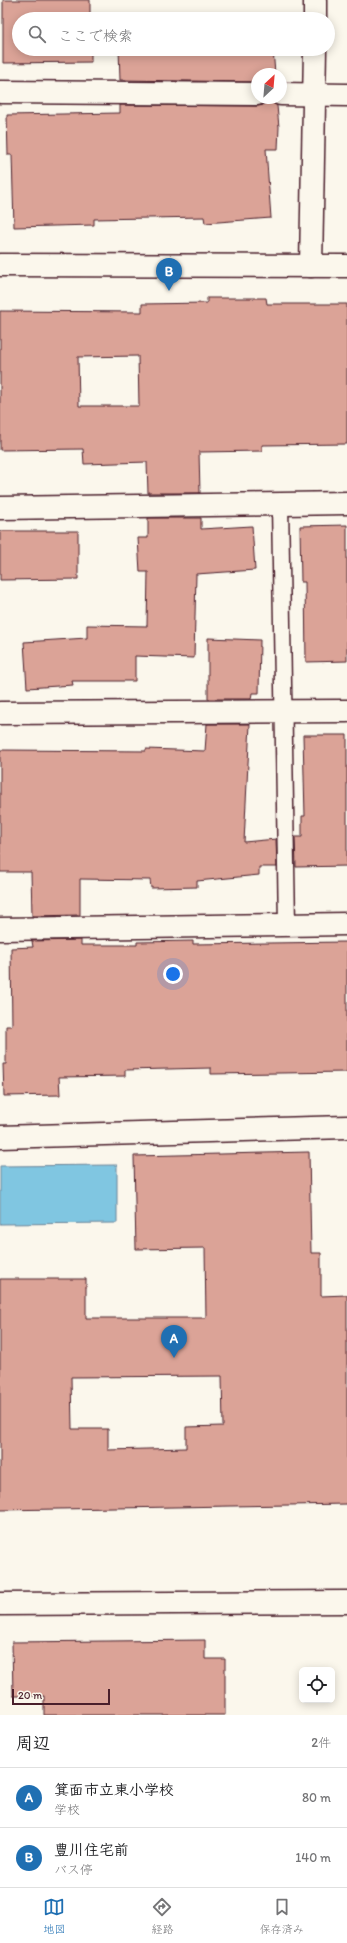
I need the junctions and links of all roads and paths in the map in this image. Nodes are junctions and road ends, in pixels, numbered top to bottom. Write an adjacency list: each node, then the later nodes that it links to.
1 (315, 0): 2 (street)
2 (315, 12)
3 (315, 56): 7 (street)
4 (0, 92): 5 (street)
5 (251, 94)
6 (287, 94): 7 (street)
7 (314, 94): 8 (street); 10 (street)
8 (347, 94)
9 (0, 265): 10 (street)
10 (311, 266): 11 (street)
11 (347, 266)
12 (347, 503): 13 (street)
13 (280, 504): 14 (street); 15 (lane)
14 (0, 508)
15 (283, 710): 16 (street); 17 (street); 19 (lane)
16 (347, 711)
17 (0, 713)
18 (347, 924): 19 (street)
19 (287, 925): 20 (street)
20 (0, 929)
21 (347, 1127): 22 (street)
22 (0, 1137)
23 (347, 1602): 24 (street)
24 (0, 1604)

